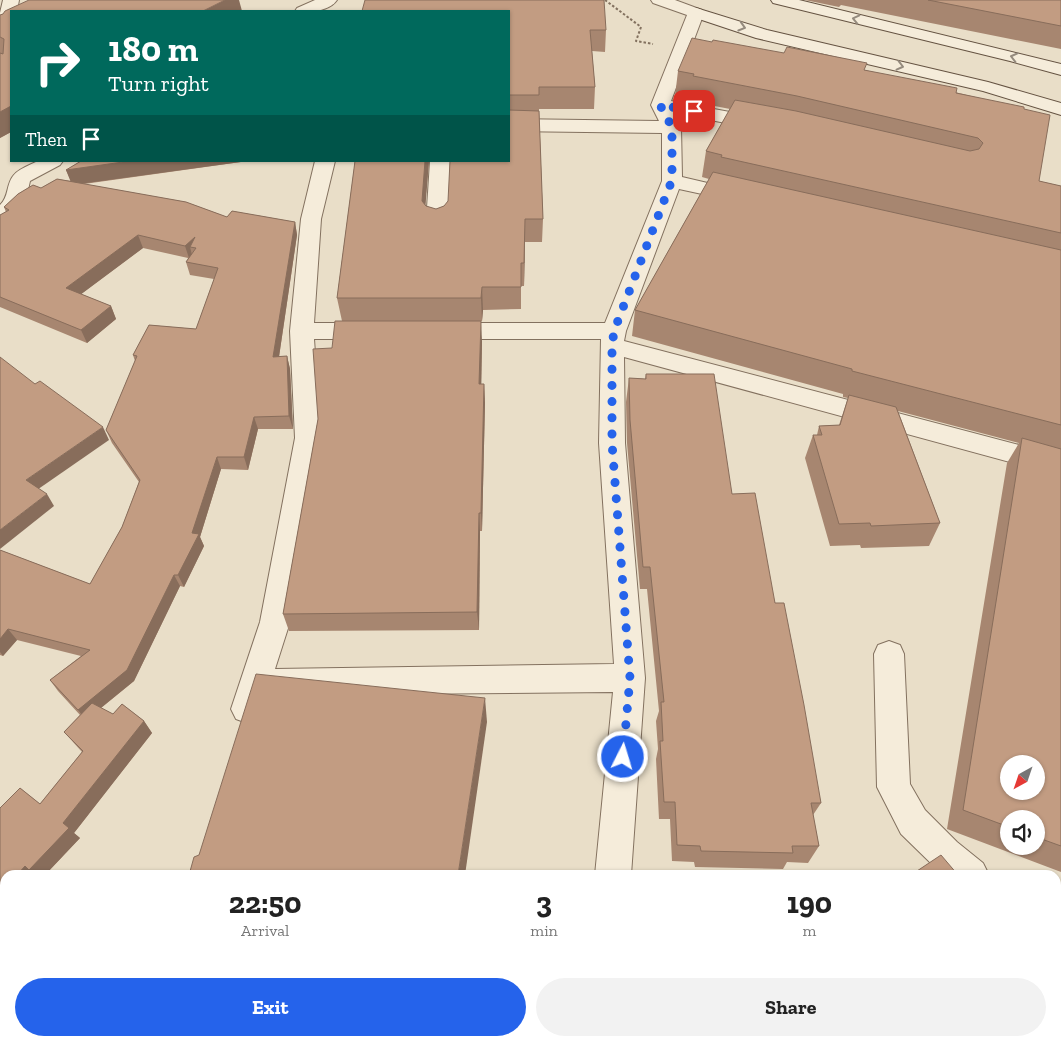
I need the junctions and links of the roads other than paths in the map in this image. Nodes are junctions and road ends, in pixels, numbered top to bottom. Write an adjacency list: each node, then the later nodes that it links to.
1 (10, 0): 7 (street)
2 (329, 0): 6 (street)
3 (660, 0): 5 (street)
4 (779, 0): 8 (street, one-way to 4)
5 (703, 6): 9 (street); 10 (street, one-way to 10)
6 (305, 10)
7 (0, 30)
8 (1061, 70)
9 (660, 105): 12 (street); 13 (street)
10 (1061, 109)
11 (510, 125): 12 (street)
12 (672, 127): 18 (street)
13 (782, 127)
14 (50, 162): 17 (street)
15 (325, 162): 23 (street)
16 (440, 162): 22 (street)
17 (14, 175): 19 (street); 21 (street)
18 (672, 180): 20 (street); 26 (street)
19 (0, 190)
20 (760, 201)
21 (0, 216)
22 (437, 224)
23 (302, 330): 24 (street); 30 (street)
24 (390, 331)
25 (419, 331): 26 (street)
26 (613, 339): 27 (street); 29 (street)
27 (1061, 466)
28 (889, 654): 33 (street)
29 (630, 678): 30 (street); 32 (street)
30 (256, 681): 31 (street)
31 (238, 736)
32 (613, 870)
33 (965, 870)

